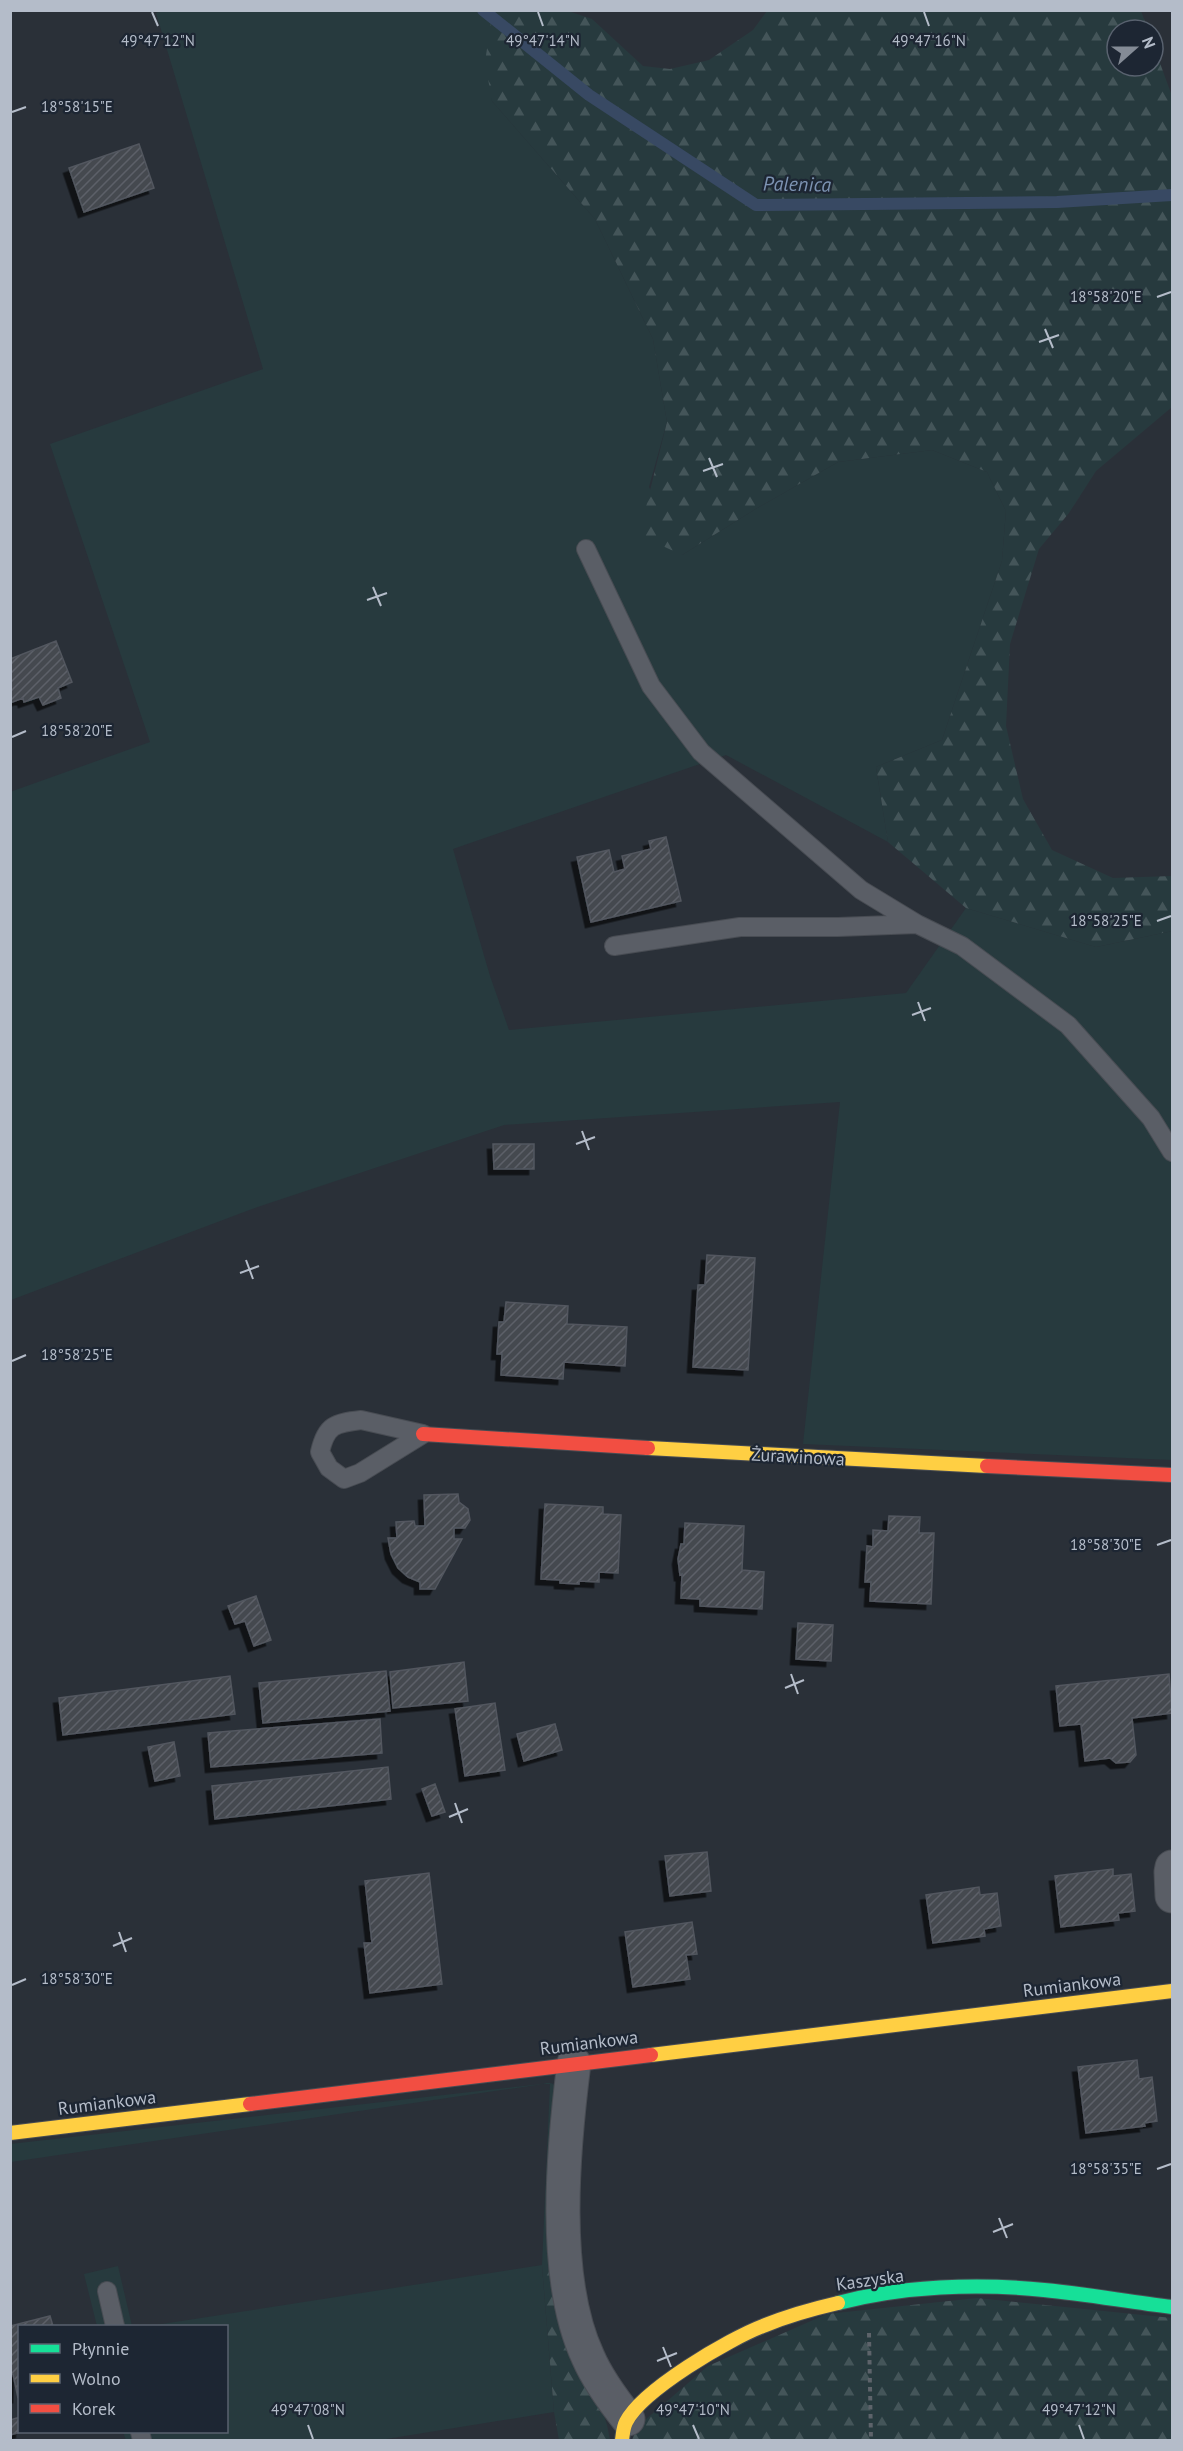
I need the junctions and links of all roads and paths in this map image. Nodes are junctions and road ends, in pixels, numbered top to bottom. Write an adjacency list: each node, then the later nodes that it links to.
1 (586, 549): 2 (lane)
2 (917, 924): 3 (lane); 4 (lane)
3 (614, 946)
4 (1173, 1152)
5 (423, 1434): 5 (lane); 6 (street, Żurawinowa)
6 (1173, 1475)
7 (1173, 1867): 8 (street)
8 (1173, 1896)
9 (1173, 1991): 10 (street, Rumiankowa)
10 (574, 2063): 11 (street, Rumiankowa); 16 (street)
11 (10, 2133)
12 (107, 2291): 15 (lane)
13 (869, 2297): 14 (street, Kaszyska); 16 (street, Kaszyska); 17 (path)
14 (1173, 2307)
15 (115, 2325)
16 (625, 2430)
17 (871, 2440)

